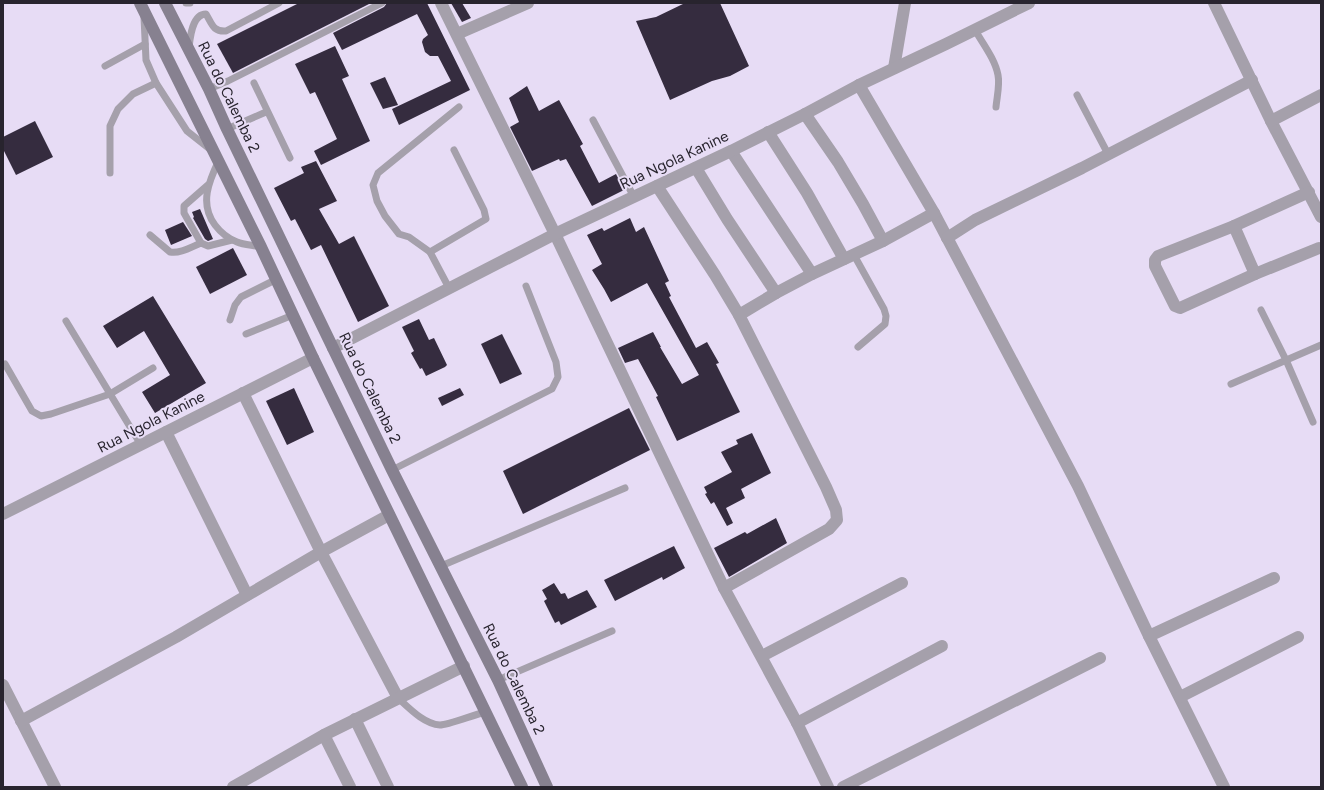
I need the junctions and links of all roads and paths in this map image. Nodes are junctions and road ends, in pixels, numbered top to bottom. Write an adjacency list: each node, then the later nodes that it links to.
1 (165, 3): 15 (main road, Rua do Calemba 2)
2 (186, 3): 3 (lane)
3 (190, 3)
4 (279, 3): 15 (lane)
5 (382, 3): 22 (lane)
6 (441, 3): 13 (street)
7 (528, 3): 13 (street)
8 (905, 3): 17 (street)
9 (1029, 3): 12 (street, Rua Ngola Kanine)
10 (1214, 3): 18 (street)
11 (142, 7): 14 (lane); 36 (main road)
12 (975, 30): 17 (street, Rua Ngola Kanine); 25 (lane)
13 (457, 34): 47 (street)
14 (145, 44): 16 (lane); 20 (lane)
15 (189, 50): 22 (main road, Rua do Calemba 2)
16 (105, 66)
17 (894, 68): 21 (street, Rua Ngola Kanine)
18 (1252, 80): 30 (street); 35 (street)
19 (254, 83): 27 (lane)
20 (156, 84): 36 (lane); 39 (lane)
21 (859, 85): 28 (street, Rua Ngola Kanine); 44 (street)
22 (209, 88): 31 (main road, Rua do Calemba 2)
23 (1321, 95): 30 (street)
24 (1077, 96): 35 (lane)
25 (996, 106)
26 (459, 107): 55 (lane)
27 (266, 112): 31 (lane); 37 (lane)
28 (804, 114): 32 (street, Rua Ngola Kanine); 51 (street)
29 (593, 120): 43 (lane)
30 (1271, 121): 42 (street)
31 (227, 129): 71 (main road, Rua do Calemba 2)
32 (768, 132): 34 (street, Rua Ngola Kanine); 56 (street)
33 (454, 150): 55 (lane)
34 (731, 151): 38 (street, Rua Ngola Kanine); 57 (street)
35 (1108, 154): 49 (street)
36 (217, 157): 40 (lane); 53 (main road)
37 (290, 158)
38 (696, 168): 41 (street, Rua Ngola Kanine); 62 (street)
39 (110, 172)
40 (209, 184): 50 (lane); 52 (lane)
41 (657, 186): 43 (street, Rua Ngola Kanine); 65 (street)
42 (1309, 192): 45 (street); 46 (street)
43 (634, 197): 47 (street, Rua Ngola Kanine)
44 (934, 213): 49 (street); 51 (street)
45 (1321, 217)
46 (1234, 226): 58 (street); 58 (street)
47 (555, 234): 61 (street, Rua Ngola Kanine); 90 (street)
48 (150, 235): 52 (lane)
49 (947, 238): 93 (street)
50 (232, 240): 52 (lane); 53 (lane)
51 (883, 241): 56 (street)
52 (201, 243)
53 (261, 247): 59 (main road)
54 (1320, 248): 58 (street)
55 (430, 252): 61 (lane)
56 (849, 257): 57 (street); 70 (lane)
57 (812, 274): 62 (street)
58 (1256, 274)
59 (277, 279): 64 (main road); 66 (lane)
60 (526, 286): 82 (lane)
61 (449, 288): 71 (street, Rua Ngola Kanine)
62 (776, 293): 65 (street)
63 (1261, 310): 73 (lane)
64 (293, 315): 68 (lane); 72 (main road)
65 (740, 315): 90 (street)
66 (230, 320)
67 (66, 321): 78 (lane)
68 (246, 334)
69 (1321, 345): 73 (lane)
70 (858, 347)
71 (333, 348): 82 (main road, Rua do Calemba 2)
72 (313, 358): 77 (street, Rua Ngola Kanine); 85 (main road)
73 (1286, 360): 76 (lane); 79 (lane)
74 (5, 364): 78 (lane)
75 (153, 368): 78 (lane)
76 (1231, 384)
77 (243, 393): 80 (street, Rua Ngola Kanine); 86 (street)
78 (110, 394): 81 (lane)
79 (1313, 422)
80 (166, 432): 81 (street, Rua Ngola Kanine); 91 (street)
81 (141, 445): 84 (street, Rua Ngola Kanine)
82 (392, 470): 87 (main road, Rua do Calemba 2)
83 (625, 488): 87 (lane)
84 (3, 514)
85 (389, 515): 86 (street); 98 (main road)
86 (321, 552): 91 (street); 102 (street)
87 (441, 566): 99 (main road, Rua do Calemba 2)
88 (1274, 578): 93 (street)
89 (902, 583): 96 (street)
90 (724, 588): 96 (street)
91 (247, 595): 105 (street)
92 (612, 631): 99 (lane)
93 (1149, 636): 101 (street)
94 (1298, 637): 101 (street)
95 (942, 646): 106 (street)
96 (762, 656): 106 (street)
97 (1100, 658): 115 (street)
98 (464, 666): 102 (street); 103 (main road)
99 (498, 680): 113 (main road, Rua do Calemba 2)
100 (3, 684): 105 (street)
101 (1180, 697): 116 (street)
102 (398, 698): 103 (lane); 104 (street)
103 (486, 712): 112 (main road)
104 (355, 719): 107 (street); 111 (street)
105 (21, 721): 108 (street)
106 (797, 723): 114 (street)
107 (324, 735): 109 (street); 110 (street)
108 (55, 787)
109 (233, 787)
110 (350, 787)
111 (388, 787)
112 (522, 787)
113 (547, 787)
114 (828, 787)
115 (843, 787)
116 (1224, 787)

